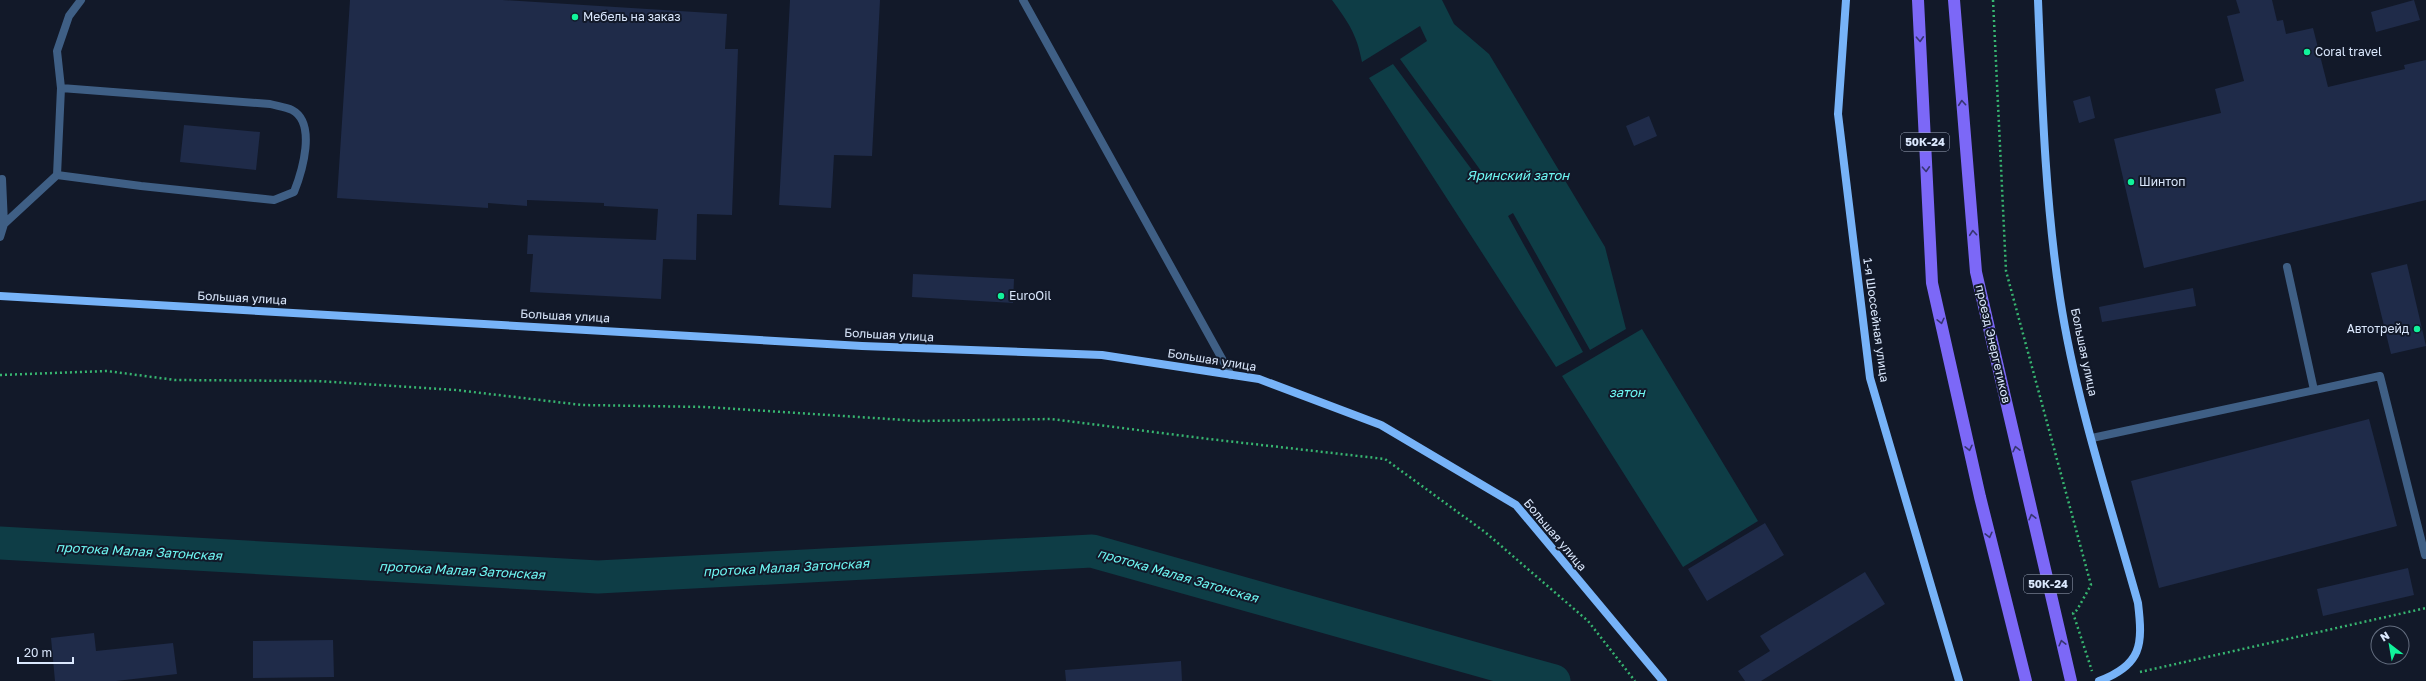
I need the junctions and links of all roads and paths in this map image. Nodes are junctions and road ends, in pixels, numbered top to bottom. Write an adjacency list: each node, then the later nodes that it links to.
1 (81, 0): 8 (lane)
2 (1023, 0): 16 (lane)
3 (1846, 0): 25 (main road, 1-я Шоссейная улица)
4 (1918, 0): 26 (main road, 50К-24, one-way to 26)
5 (1954, 0): 27 (main road, проезд Энергетиков / 50К-24, one-way to 5)
6 (1992, 0): 21 (path)
7 (2038, 0): 18 (main road, Большая улица)
8 (60, 88): 9 (lane); 9 (lane)
9 (57, 175): 11 (lane)
10 (2, 179): 11 (lane)
11 (4, 224): 12 (lane)
12 (0, 237)
13 (2287, 266): 17 (lane)
14 (0, 296): 16 (main road, Большая улица)
15 (0, 375): 23 (path)
16 (1231, 375): 24 (main road, Большая улица)
17 (2314, 390): 18 (lane); 19 (lane)
18 (2092, 438): 28 (main road, Большая улица)
19 (2425, 555)
20 (2426, 608): 22 (path)
21 (2093, 673)
22 (2132, 674)
23 (1635, 681)
24 (1663, 681)
25 (1959, 681)
26 (2026, 681)
27 (2072, 681)
28 (2099, 681)

